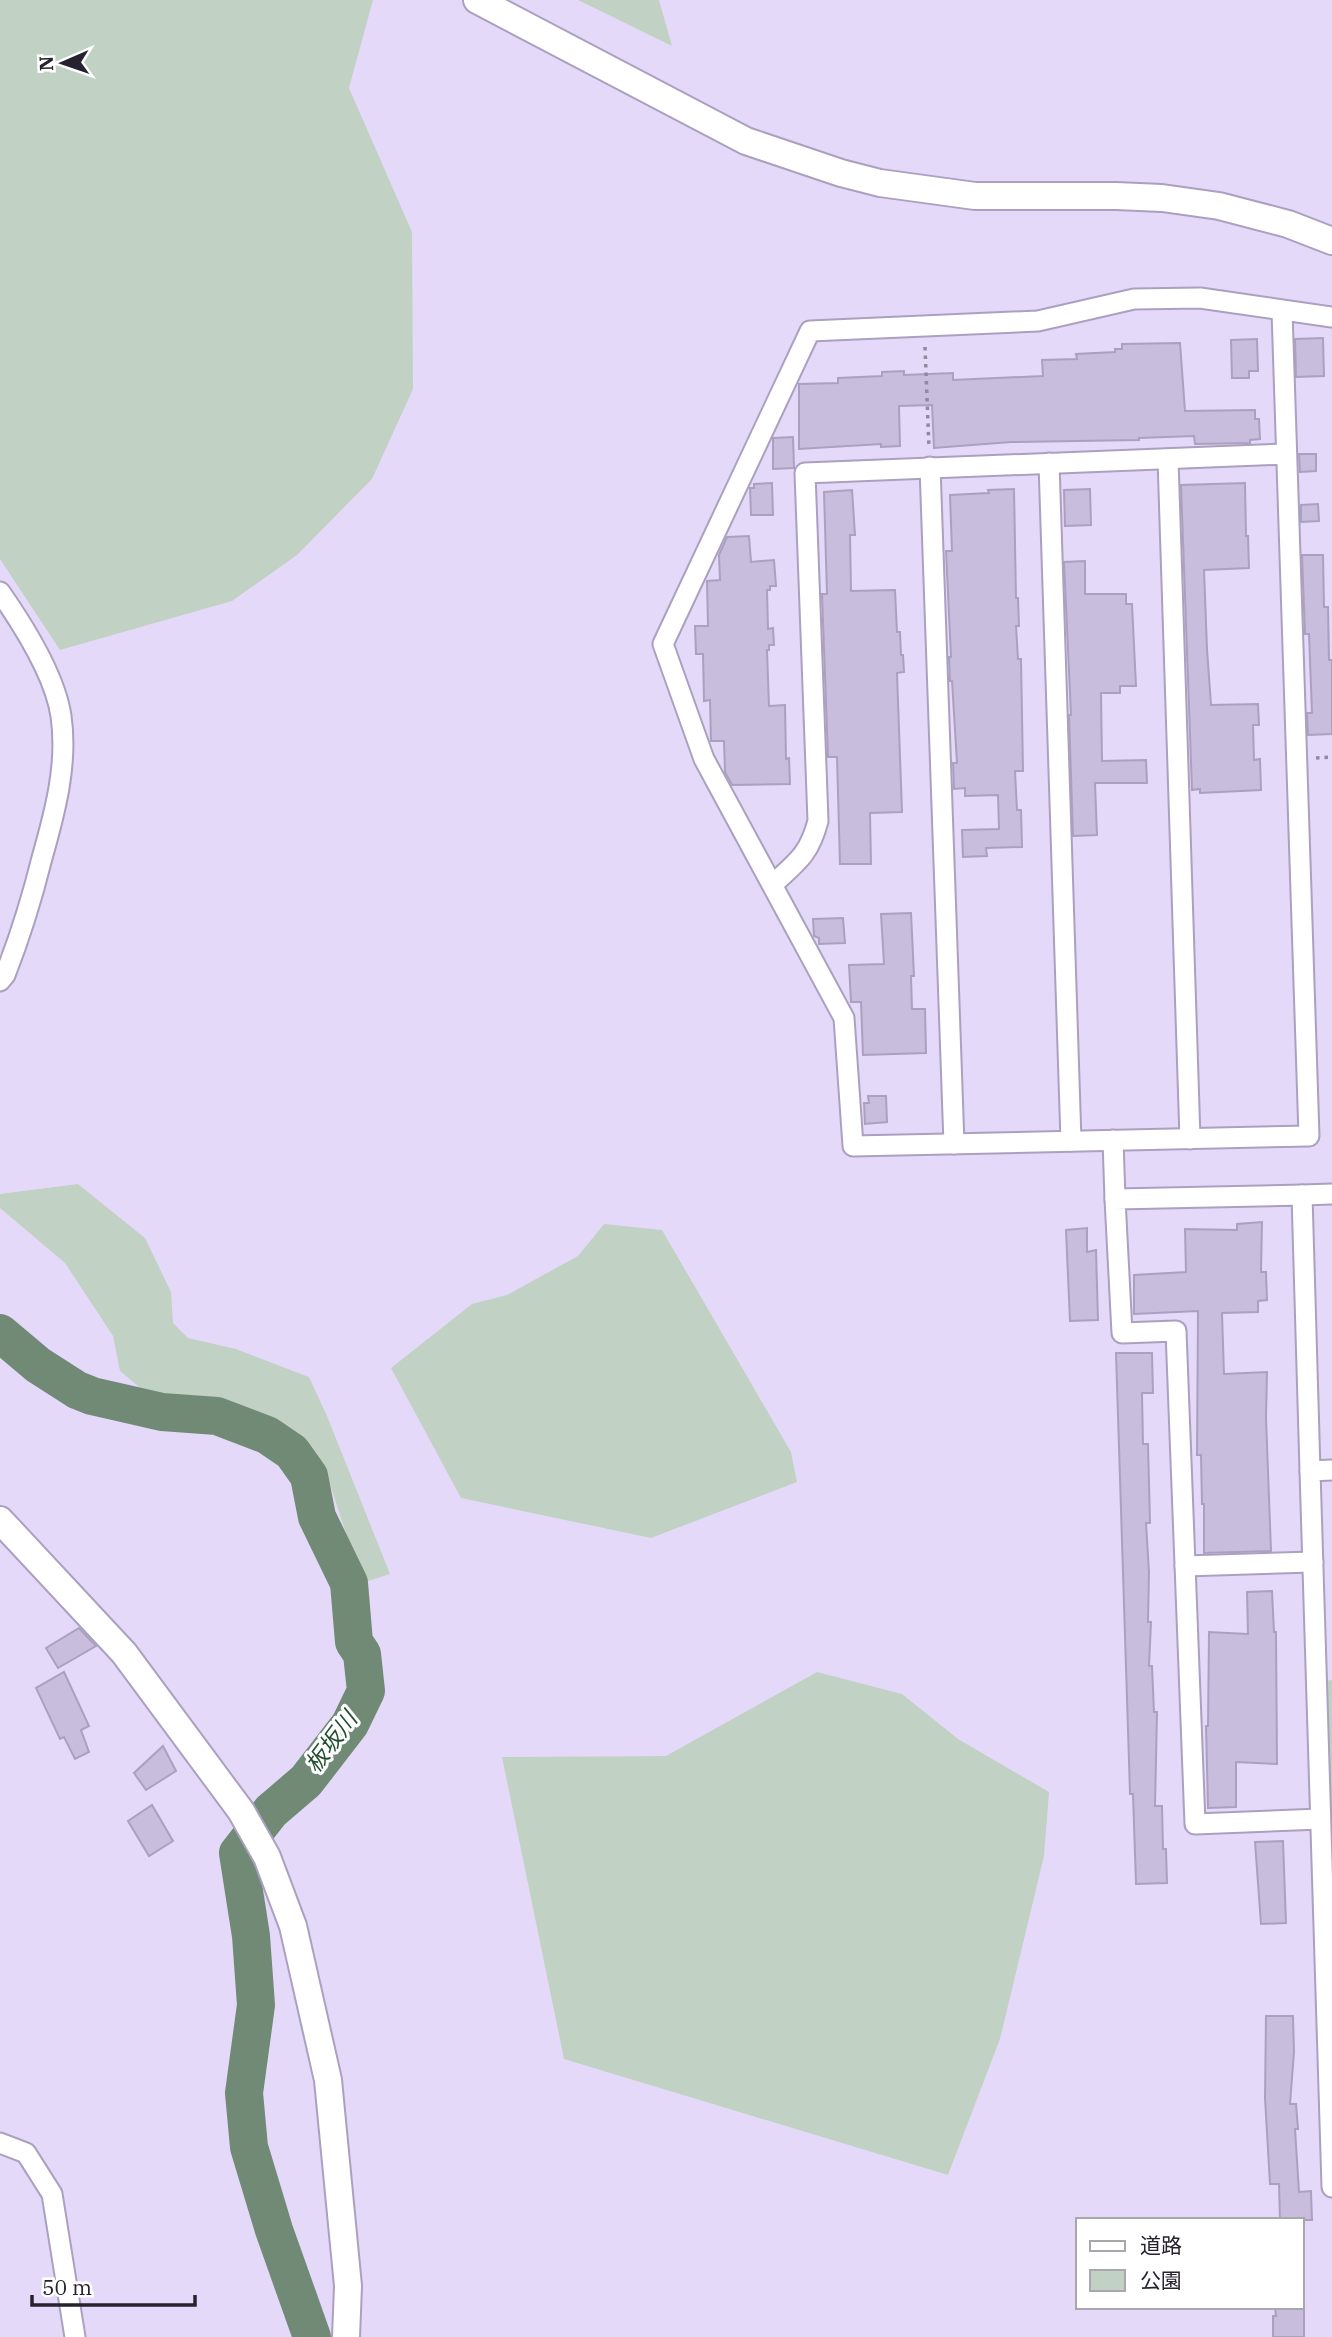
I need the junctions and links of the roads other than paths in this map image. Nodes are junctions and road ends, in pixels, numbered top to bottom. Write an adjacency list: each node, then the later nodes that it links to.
1 (477, 0): 2 (street)
2 (1332, 241)
3 (1282, 312): 4 (street); 5 (street); 10 (street)
4 (1332, 317)
5 (1286, 454): 6 (street); 12 (street)
6 (1168, 458): 7 (street); 12 (street)
7 (1049, 463): 8 (street); 14 (street)
8 (930, 467): 10 (street); 15 (street)
9 (0, 592): 11 (street)
10 (773, 884): 15 (street)
11 (0, 981)
12 (1190, 1139): 13 (street)
13 (1113, 1140): 14 (street); 18 (street)
14 (1071, 1141): 15 (street)
15 (954, 1144)
16 (1332, 1194): 17 (street)
17 (1302, 1195): 18 (street); 20 (street)
18 (1115, 1199): 23 (street)
19 (1332, 1470): 20 (street)
20 (1310, 1471): 22 (street)
21 (0, 1520): 28 (street)
22 (1313, 1562): 23 (street); 24 (street)
23 (1185, 1566): 24 (street)
24 (1320, 1819): 26 (street)
25 (0, 2143): 27 (street)
26 (1332, 2187)
27 (75, 2337)
28 (346, 2337)

